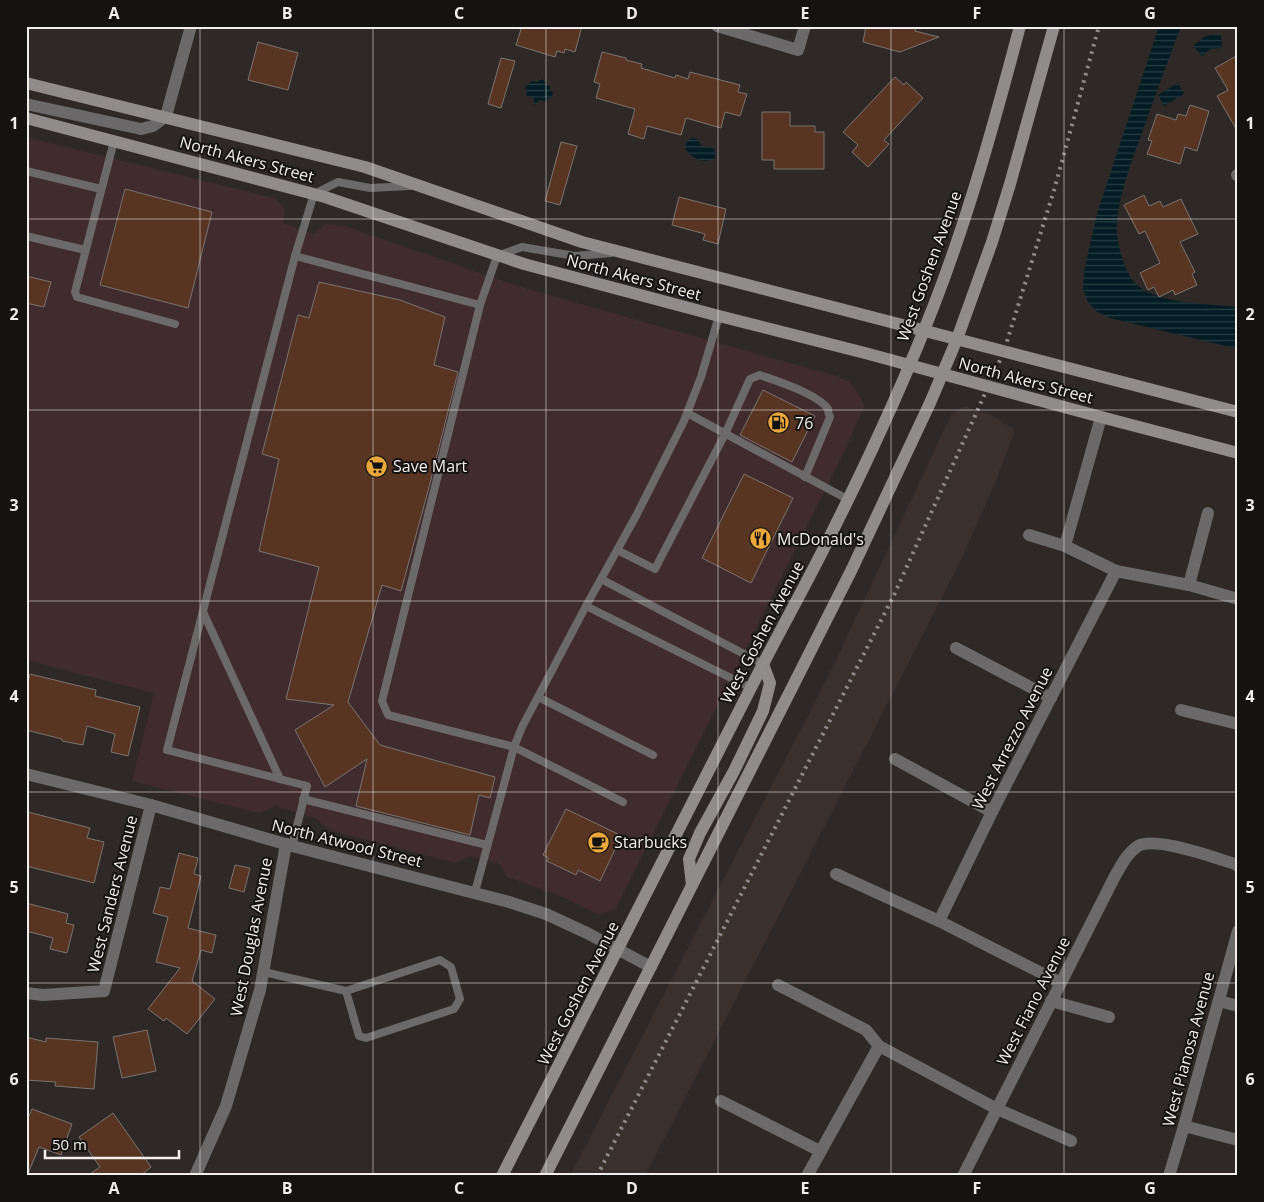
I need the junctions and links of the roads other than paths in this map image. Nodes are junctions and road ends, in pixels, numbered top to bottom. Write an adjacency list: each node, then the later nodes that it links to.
1 (191, 26): 8 (street)
2 (717, 26): 3 (street)
3 (804, 26)
4 (1020, 26): 23 (main road, West Goshen Avenue)
5 (1054, 26): 24 (main road)
6 (26, 83): 8 (main road, North Akers Street)
7 (26, 104): 8 (street)
8 (166, 116): 12 (main road, North Akers Street)
9 (26, 118): 10 (main road, North Akers Street)
10 (114, 141): 13 (lane); 14 (main road, North Akers Street)
11 (26, 171): 13 (lane)
12 (419, 186): 14 (lane); 17 (main road, North Akers Street)
13 (101, 189): 16 (lane)
14 (314, 194): 18 (lane); 19 (main road, North Akers Street)
15 (26, 236): 16 (lane)
16 (86, 250): 22 (lane)
17 (621, 252): 19 (lane); 23 (main road, North Akers Street)
18 (295, 256): 20 (lane); 43 (lane)
19 (497, 256): 20 (lane); 21 (main road, North Akers Street)
20 (480, 305): 51 (lane)
21 (719, 316): 25 (main road, North Akers Street); 28 (lane)
22 (175, 324)
23 (924, 331): 24 (main road, North Akers Street); 25 (main road, West Goshen Avenue)
24 (957, 339): 26 (main road); 27 (main road, North Akers Street)
25 (910, 365): 26 (main road, North Akers Street); 33 (main road, West Goshen Avenue)
26 (943, 375): 29 (main road, North Akers Street); 64 (main road)
27 (1238, 412)
28 (687, 414): 30 (lane); 37 (lane)
29 (1101, 417): 31 (main road, North Akers Street); 36 (street)
30 (725, 434): 32 (lane); 32 (lane); 37 (lane)
31 (1238, 452)
32 (805, 477): 33 (lane)
33 (849, 500): 45 (main road, West Goshen Avenue)
34 (1208, 513): 40 (street)
35 (1029, 535): 36 (street)
36 (1065, 546): 38 (street)
37 (617, 550): 39 (lane)
38 (1116, 571): 40 (street); 48 (street, West Arrezzo Avenue)
39 (601, 579): 42 (lane); 45 (lane)
40 (1189, 585): 41 (street)
41 (1238, 599)
42 (586, 606): 46 (lane); 47 (lane)
43 (203, 612): 55 (lane); 55 (lane)
44 (956, 648): 48 (street)
45 (763, 664): 46 (main road, West Goshen Avenue); 64 (main road)
46 (751, 688): 68 (main road, West Goshen Avenue)
47 (538, 697): 51 (lane); 52 (lane)
48 (1051, 698): 59 (street, West Arrezzo Avenue)
49 (1181, 710): 50 (street)
50 (1238, 724)
51 (514, 746): 57 (lane); 61 (lane)
52 (654, 755)
53 (895, 759): 59 (street)
54 (26, 774): 58 (street, North Atwood Street)
55 (280, 779): 56 (lane)
56 (304, 799): 60 (lane); 61 (lane)
57 (623, 802)
58 (151, 805): 60 (street, North Atwood Street); 73 (street, West Sanders Avenue)
59 (992, 812): 66 (street, West Arrezzo Avenue)
60 (289, 845): 65 (street, North Atwood Street); 70 (street, West Douglas Avenue)
61 (488, 845): 65 (lane)
62 (1238, 866): 71 (street, West Fiano Avenue)
63 (836, 874): 66 (street)
64 (692, 885): 69 (main road)
65 (475, 892): 68 (street, North Atwood Street)
66 (939, 921): 71 (street)
67 (1238, 931): 75 (street, West Pianosa Avenue)
68 (618, 949): 69 (street, North Atwood Street); 87 (main road, West Goshen Avenue)
69 (651, 967): 88 (main road)
70 (264, 972): 74 (lane); 86 (street, West Douglas Avenue)
71 (1061, 983): 76 (street, West Fiano Avenue)
72 (778, 985): 79 (street)
73 (26, 992)
74 (346, 992): 74 (lane)
75 (1218, 1001): 77 (street); 82 (street, West Pianosa Avenue)
76 (1051, 1002): 78 (street); 81 (street, West Fiano Avenue)
77 (1238, 1006)
78 (1109, 1017)
79 (879, 1046): 81 (street); 85 (street)
80 (721, 1102): 85 (street)
81 (997, 1109): 84 (street); 90 (street, West Fiano Avenue)
82 (1184, 1126): 83 (street); 91 (street, West Pianosa Avenue)
83 (1238, 1140)
84 (1071, 1141)
85 (820, 1151): 89 (street)
86 (195, 1176)
87 (502, 1176)
88 (545, 1176)
89 (807, 1176)
90 (963, 1176)
91 (1169, 1176)

